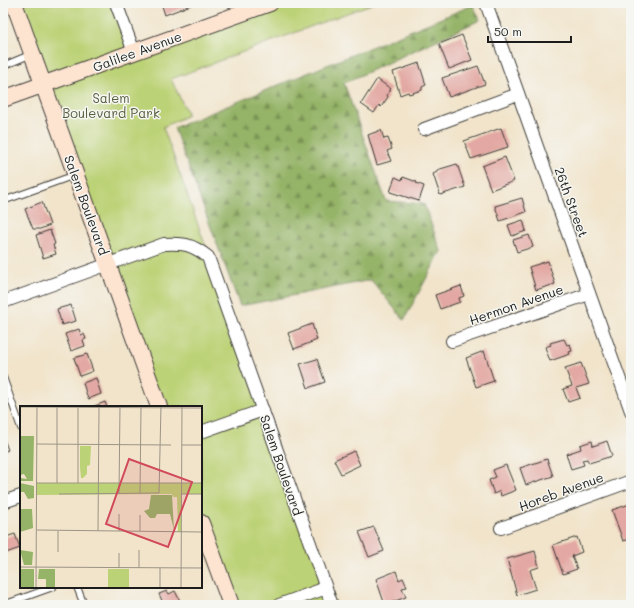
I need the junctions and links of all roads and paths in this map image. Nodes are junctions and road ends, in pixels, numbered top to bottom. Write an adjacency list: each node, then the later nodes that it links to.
1 (14, 3): 6 (street, Salem Boulevard)
2 (116, 3): 5 (street)
3 (270, 3): 5 (street, Galilee Avenue)
4 (486, 3): 9 (street, 26th Street)
5 (134, 52): 8 (street, Galilee Avenue)
6 (32, 54): 7 (lane); 8 (street, Salem Boulevard)
7 (3, 66)
8 (43, 84): 10 (street, Galilee Avenue); 12 (street, Salem Boulevard)
9 (518, 94): 11 (street); 15 (street, 26th Street)
10 (3, 99)
11 (424, 129)
12 (76, 175): 13 (lane); 14 (street, Salem Boulevard)
13 (3, 201)
14 (108, 265): 16 (street); 21 (street, Salem Boulevard); 22 (street, Salem Boulevard)
15 (590, 294): 17 (street, Hermon Avenue); 23 (street, 26th Street)
16 (3, 302)
17 (452, 341)
18 (3, 377): 19 (lane)
19 (10, 398): 20 (lane); 24 (lane)
20 (3, 400)
21 (159, 406)
22 (263, 410): 25 (street); 33 (street, Salem Boulevard)
23 (631, 411)
24 (20, 425)
25 (202, 432)
26 (631, 481): 30 (street, Horeb Avenue)
27 (20, 496): 28 (street)
28 (3, 502)
29 (202, 526): 36 (street)
30 (501, 528)
31 (50, 588): 34 (lane)
32 (78, 588): 35 (lane)
33 (326, 588): 37 (street); 38 (street, Salem Boulevard)
34 (3, 605)
35 (84, 605)
36 (231, 605)
37 (279, 605)
38 (332, 605)

